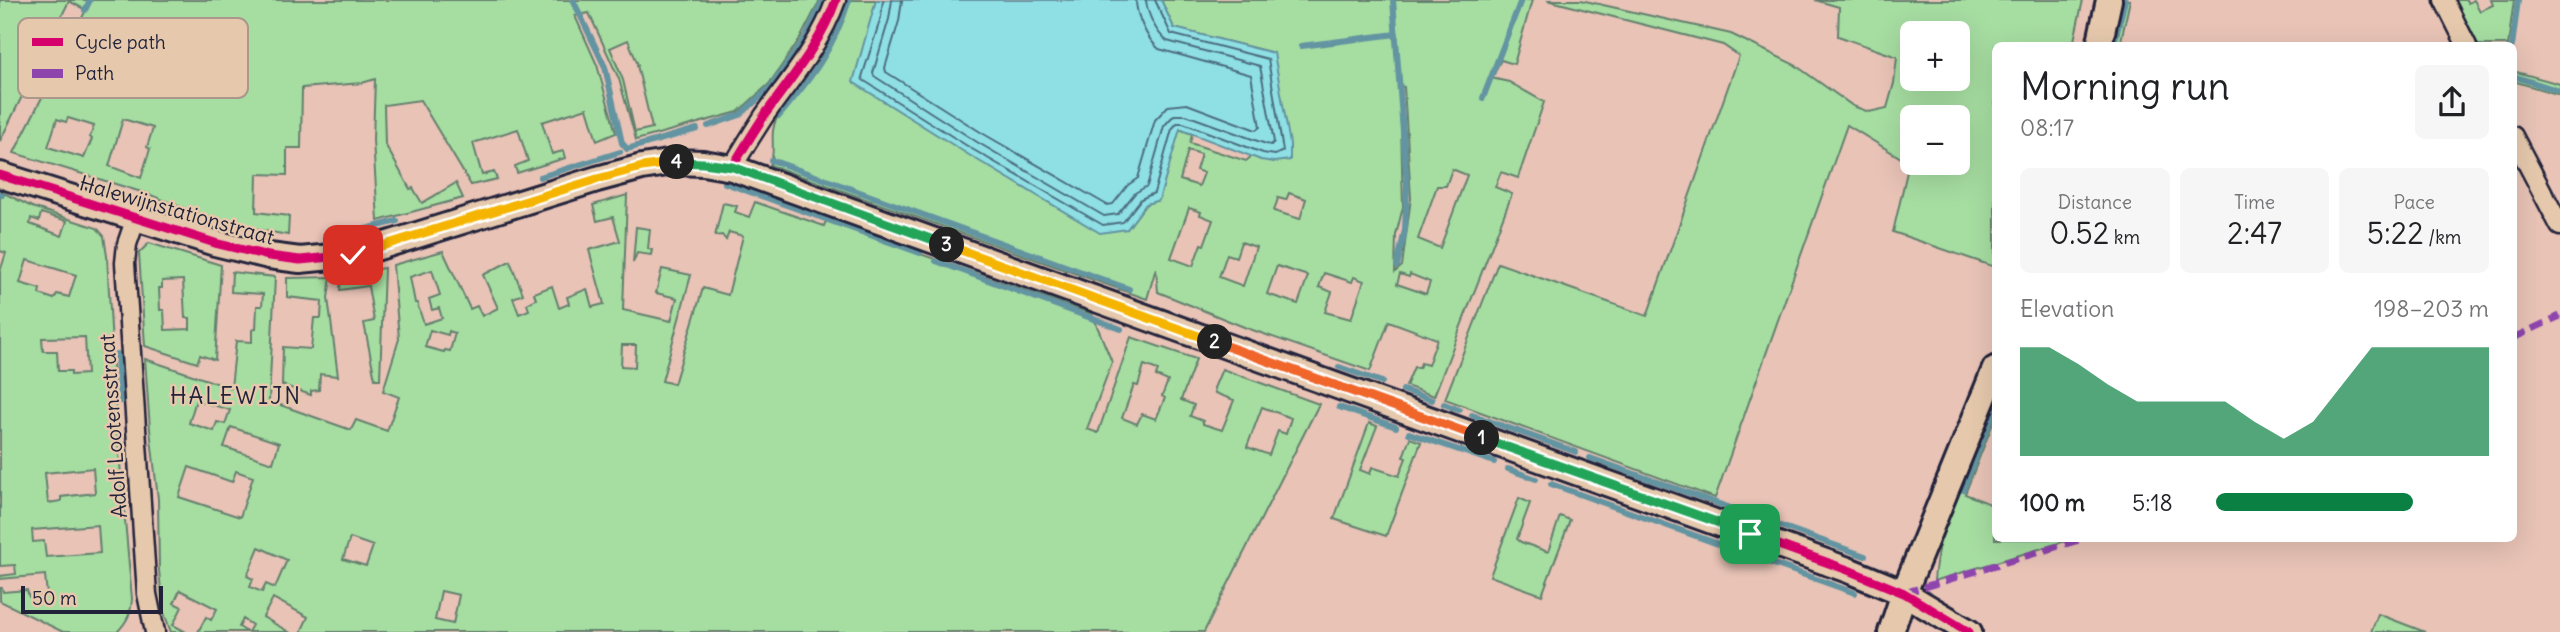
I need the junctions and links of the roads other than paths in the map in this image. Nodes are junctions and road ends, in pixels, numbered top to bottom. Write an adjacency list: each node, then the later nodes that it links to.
1 (836, 0): 7 (street)
2 (2109, 0): 4 (street)
3 (2444, 0): 5 (street)
4 (2100, 42)
5 (2465, 42)
6 (2517, 144): 10 (street)
7 (733, 167): 9 (street, Halewijnstationstraat); 12 (street, Halewijnstationstraat)
8 (0, 174): 9 (street, Halewijnstationstraat)
9 (136, 218): 13 (street, Adolf Lootensstraat)
10 (2560, 226)
11 (1992, 376): 12 (street)
12 (1904, 593): 14 (street); 15 (street, Halewijnstationstraat)
13 (155, 632)
14 (1891, 632)
15 (1969, 632)

